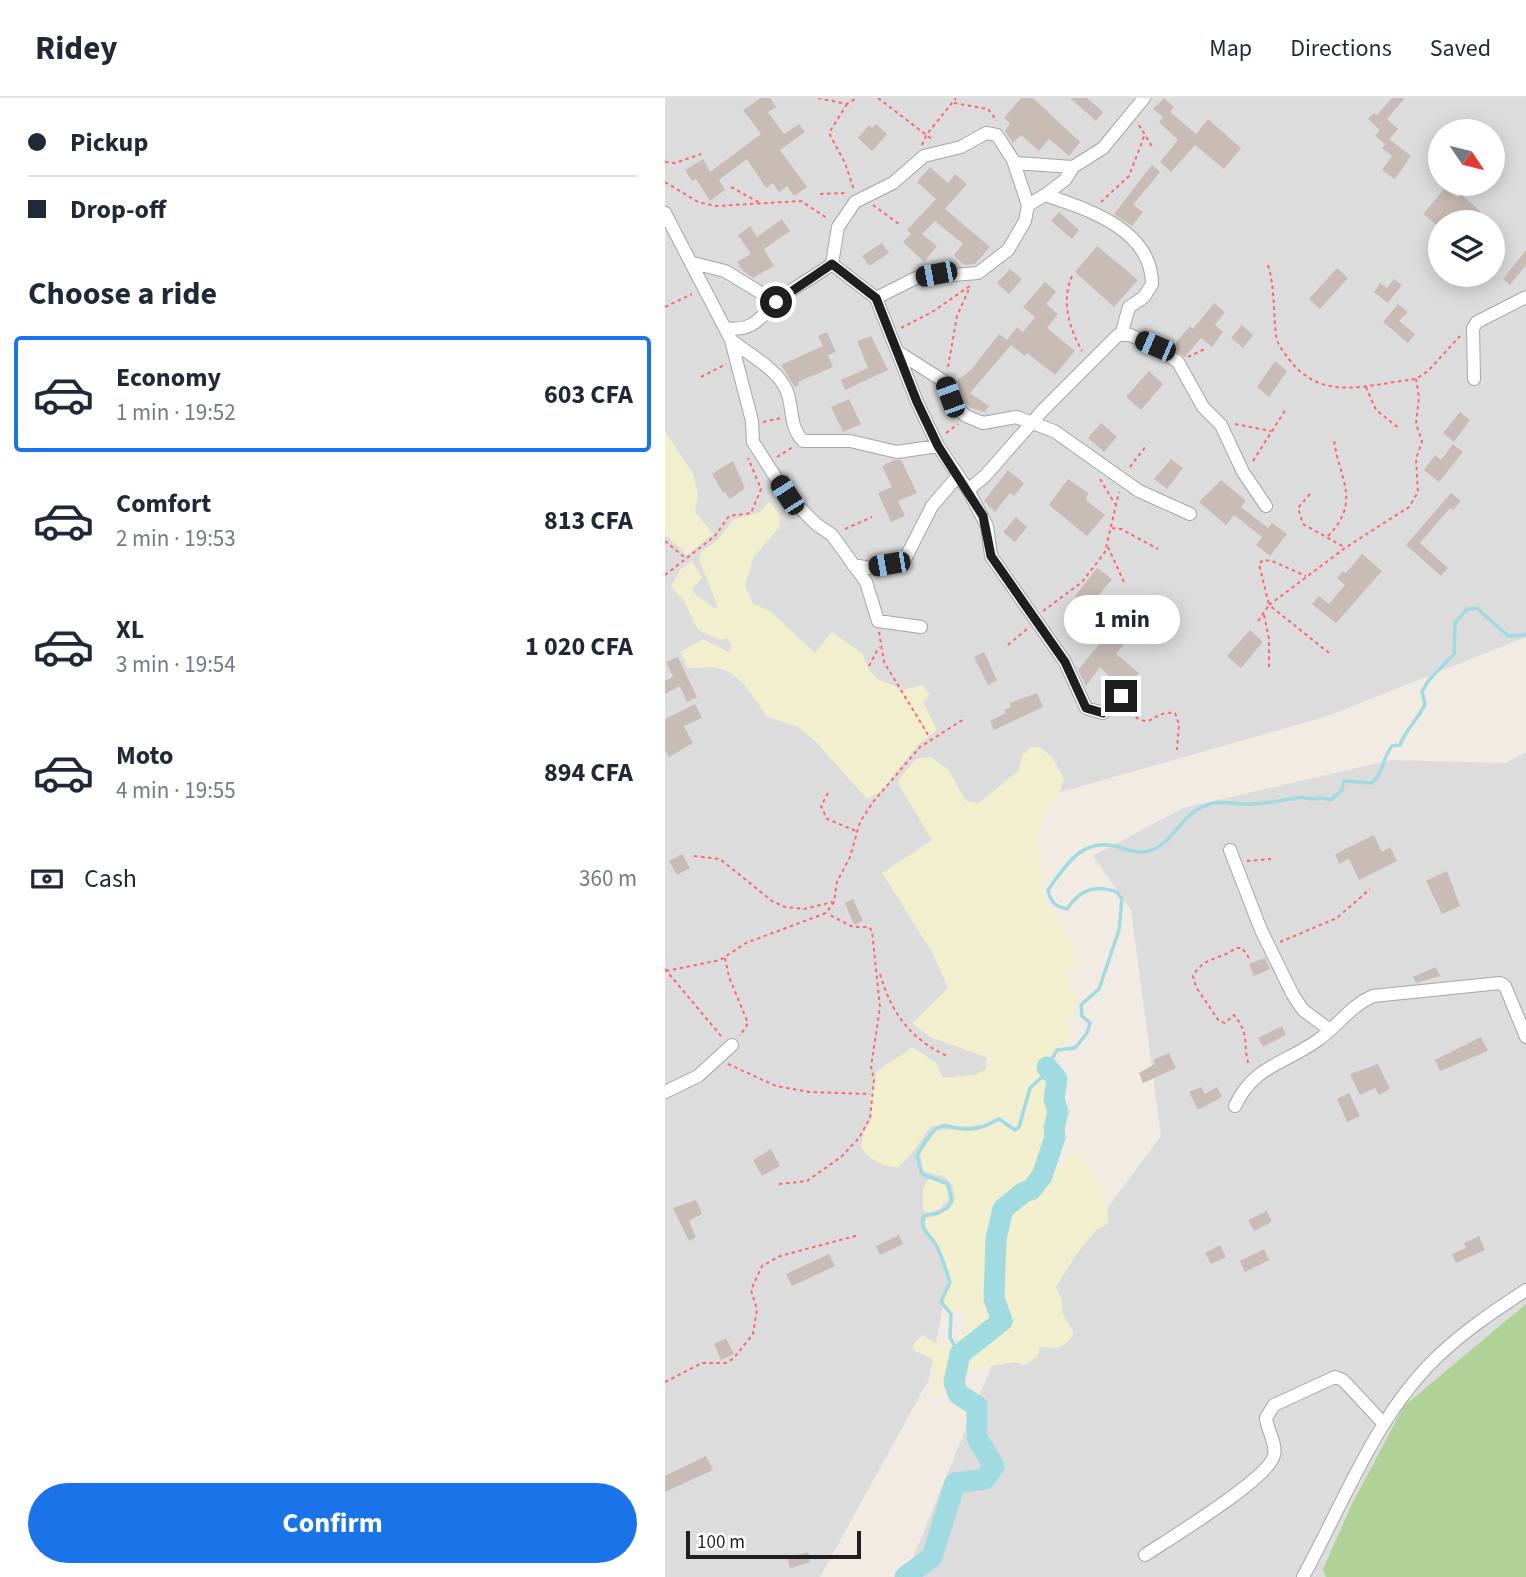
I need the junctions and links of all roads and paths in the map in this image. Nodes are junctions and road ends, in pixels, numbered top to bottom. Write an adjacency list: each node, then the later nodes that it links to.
1 (818, 98): 7 (path)
2 (857, 98): 7 (path)
3 (878, 98): 6 (path)
4 (956, 98): 6 (path)
5 (1144, 98): 8 (street)
6 (953, 102): 10 (path)
7 (847, 104): 18 (path)
8 (1132, 113): 9 (path); 15 (street)
9 (1145, 134): 11 (path); 23 (path)
10 (997, 135): 14 (street); 20 (street)
11 (1153, 148)
12 (701, 154): 13 (path)
13 (665, 162)
14 (1014, 163): 15 (street); 22 (street)
15 (1073, 167): 19 (street)
16 (665, 182): 21 (path)
17 (731, 187): 21 (path)
18 (820, 194)
19 (1045, 195): 22 (street); 23 (street)
20 (864, 197): 25 (path); 26 (street)
21 (761, 204): 26 (path)
22 (1028, 205): 30 (street)
23 (1088, 209): 41 (street)
24 (665, 213): 27 (street)
25 (899, 224)
26 (838, 227): 28 (street)
27 (692, 263): 33 (street); 36 (street)
28 (832, 264): 35 (street); 36 (street)
29 (1268, 265): 51 (path)
30 (978, 273): 32 (path); 35 (street)
31 (1072, 276): 45 (path)
32 (969, 288): 39 (path); 50 (path)
33 (702, 289): 37 (path); 40 (street)
34 (1526, 297): 38 (street)
35 (876, 298): 39 (street)
36 (776, 302): 40 (street)
37 (665, 307)
38 (1473, 328): 48 (path); 49 (street)
39 (888, 331): 43 (street)
40 (728, 334): 44 (street); 53 (street)
41 (1122, 335): 45 (street); 46 (street)
42 (1207, 348): 46 (path)
43 (897, 351): 50 (street); 62 (street)
44 (736, 359): 47 (path); 55 (street)
45 (1089, 362): 56 (street)
46 (1178, 362): 57 (street)
47 (701, 377)
48 (1416, 379): 51 (path); 82 (path)
49 (1474, 379)
50 (945, 382): 54 (street)
51 (1366, 385): 58 (path)
52 (1286, 409): 59 (path)
53 (790, 416): 55 (path); 61 (street)
54 (966, 416): 56 (street); 62 (path)
55 (751, 421): 65 (street)
56 (1033, 422): 64 (street); 70 (street)
57 (1221, 425): 59 (path); 66 (street)
58 (1399, 429)
59 (1271, 431): 66 (path)
60 (1334, 440): 78 (path)
61 (803, 441): 62 (street); 65 (path)
62 (938, 446): 67 (street)
63 (1146, 446): 68 (path)
64 (1100, 462): 68 (street); 72 (path)
65 (767, 463): 77 (street)
66 (1243, 472): 73 (street)
67 (957, 477): 70 (street); 84 (street)
68 (1123, 480): 72 (path); 74 (street)
69 (761, 489): 83 (path)
70 (968, 490): 98 (street)
71 (1310, 494): 78 (path)
72 (1115, 505): 76 (path)
73 (1266, 506)
74 (1190, 514)
75 (872, 517): 77 (path)
76 (1111, 528): 80 (path); 81 (path)
77 (832, 535): 84 (street)
78 (1328, 536): 82 (path)
79 (665, 541): 83 (path)
80 (1108, 546): 87 (path); 88 (path)
81 (1158, 548)
82 (1345, 548): 86 (path)
83 (685, 558): 85 (path)
84 (853, 565): 91 (street)
85 (665, 575)
86 (1307, 577): 89 (path); 89 (path)
87 (1124, 582)
88 (1056, 601)
89 (1269, 605): 90 (path); 95 (path)
90 (1264, 614): 92 (path); 97 (path)
91 (878, 621): 93 (street); 94 (path)
92 (1258, 621)
93 (921, 627)
94 (879, 646): 96 (path); 100 (path)
95 (1329, 653)
96 (869, 666)
97 (1269, 669)
98 (1119, 698): 101 (path)
99 (964, 719): 100 (path)
100 (930, 738): 103 (path)
101 (1177, 750)
102 (828, 793): 103 (path)
103 (857, 831): 109 (path)
104 (1230, 850): 107 (street)
105 (694, 856): 109 (path)
106 (1271, 859): 107 (path)
107 (1240, 877): 111 (street)
108 (1370, 889): 111 (path)
109 (834, 902): 110 (path)
110 (826, 913): 112 (path); 114 (path)
111 (1269, 946): 116 (street)
112 (725, 957): 115 (path); 118 (path)
113 (1249, 958): 121 (path)
114 (879, 969): 119 (path); 123 (path)
115 (666, 970): 118 (path)
116 (1330, 1030): 117 (street); 121 (street)
117 (1526, 1037)
118 (732, 1045): 120 (street)
119 (949, 1057)
120 (717, 1062): 122 (street); 123 (path)
121 (1254, 1076): 124 (street)
122 (665, 1092)
123 (870, 1094): 125 (path)
124 (1235, 1106)
125 (779, 1184)
126 (859, 1235): 128 (path)
127 (1526, 1290): 129 (street)
128 (665, 1382)
129 (1384, 1424): 130 (street); 131 (street)
130 (1145, 1555)
131 (1303, 1577)

